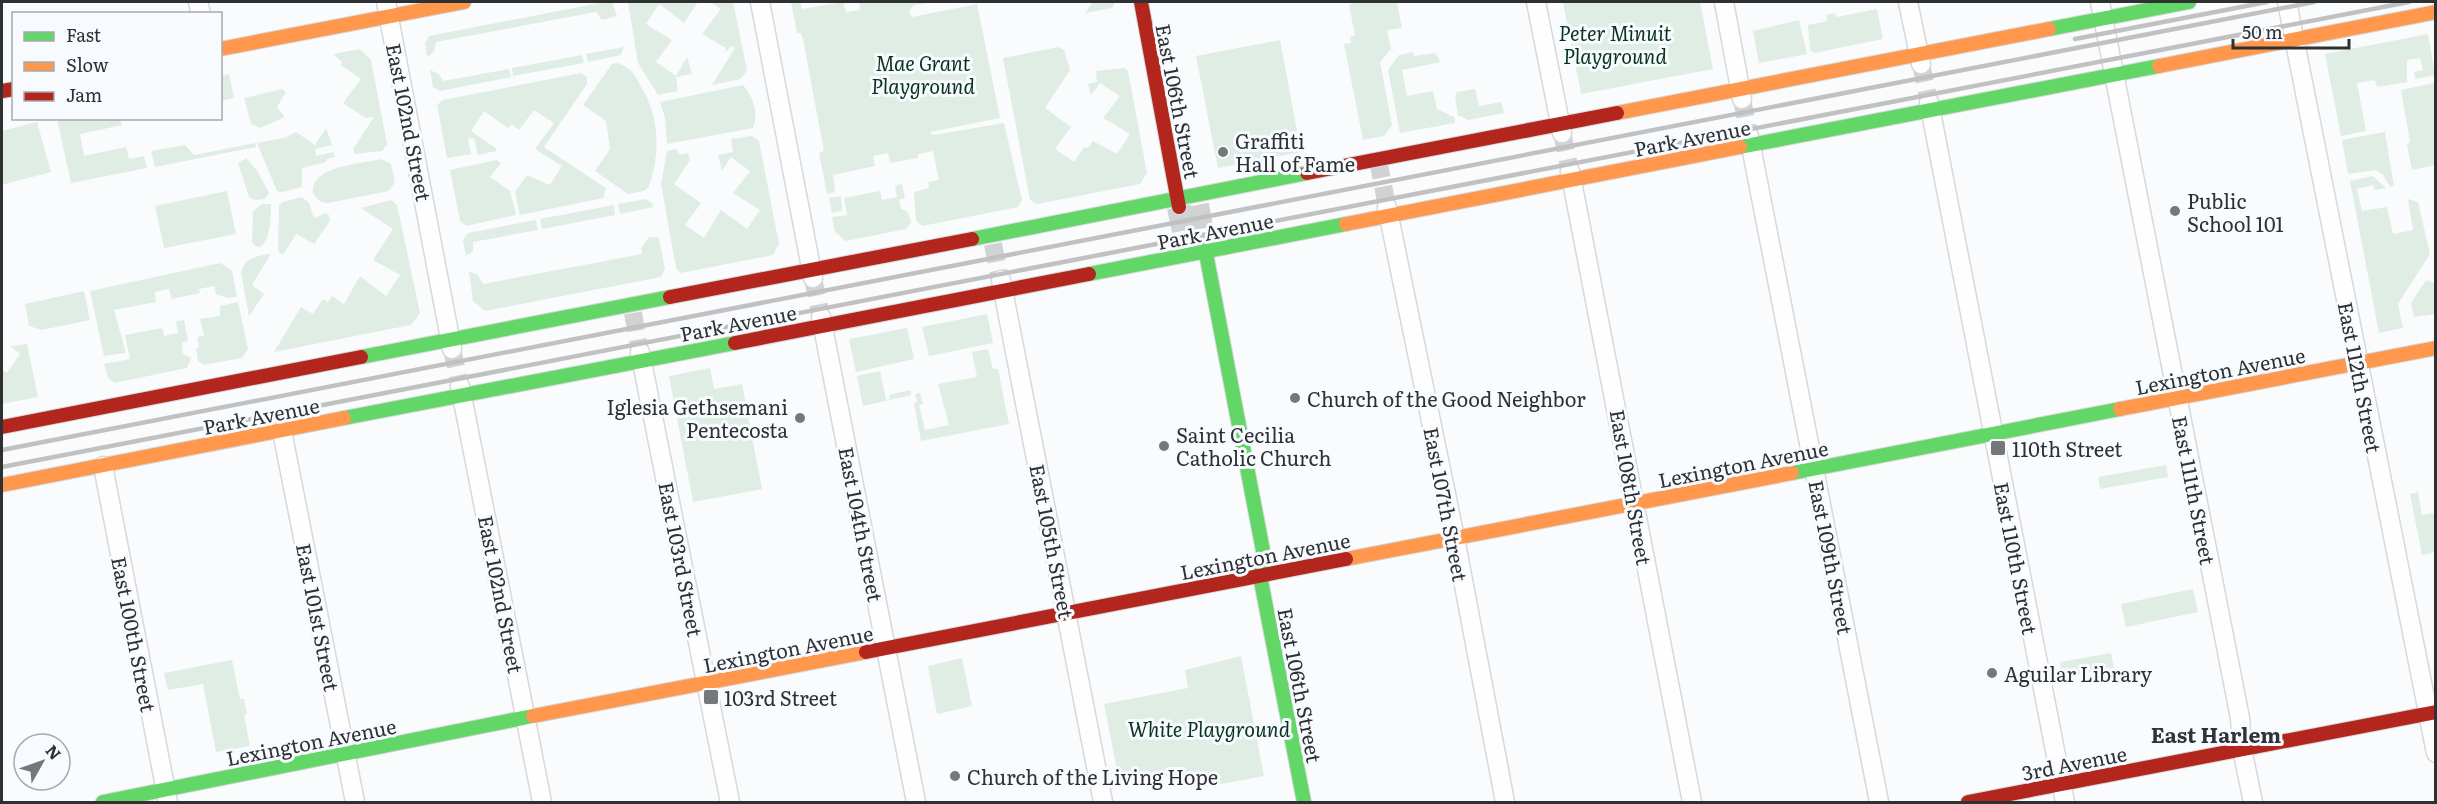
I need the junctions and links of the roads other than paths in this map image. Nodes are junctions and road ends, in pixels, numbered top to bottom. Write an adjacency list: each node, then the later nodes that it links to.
1 (464, 2): 9 (main road)
2 (760, 2): 26 (street)
3 (1141, 2): 23 (main road, East 106th Street)
4 (1536, 2): 18 (street)
5 (1724, 2): 16 (street)
6 (1908, 2): 14 (street)
7 (2189, 2): 10 (main road, Park Avenue)
8 (2287, 2): 12 (street, East 112th Street)
9 (388, 9): 13 (main road); 29 (street, East 102nd Street)
10 (2102, 10): 14 (main road, Park Avenue); 15 (street, East 111th Street)
11 (2436, 12): 12 (main road, Park Avenue)
12 (2295, 40): 15 (main road, Park Avenue); 32 (street, East 112th Street)
13 (222, 49)
14 (1920, 59): 16 (main road, Park Avenue)
15 (2114, 76): 17 (main road, Park Avenue); 34 (street, East 111th Street)
16 (1741, 94): 18 (main road, Park Avenue)
17 (1929, 106): 19 (main road, Park Avenue); 37 (street, East 110th Street)
18 (1561, 128): 22 (main road, Park Avenue)
19 (1750, 140): 20 (main road, Park Avenue); 39 (street, East 109th Street)
20 (1571, 176): 24 (main road, Park Avenue); 41 (street, East 108th Street)
21 (1190, 180): 22 (main road, East 106th Street)
22 (1195, 200): 23 (main road, Park Avenue)
23 (1178, 202): 26 (main road, Park Avenue)
24 (1388, 211): 25 (main road, Park Avenue); 42 (street, East 107th Street)
25 (1205, 247): 27 (main road, Park Avenue); 44 (main road, East 106th Street)
26 (812, 273): 29 (main road, Park Avenue)
27 (1002, 285): 28 (main road, Park Avenue); 45 (street, East 105th Street)
28 (822, 321): 31 (main road, Park Avenue); 46 (street, East 104th Street)
29 (452, 343): 35 (main road, Park Avenue)
30 (2436, 348): 32 (main road, Lexington Avenue)
31 (641, 356): 33 (main road, Park Avenue); 47 (street, East 103rd Street)
32 (2358, 363): 34 (main road, Lexington Avenue); 48 (street, East 112th Street)
33 (462, 391): 36 (main road, Park Avenue); 49 (street, East 102nd Street)
34 (2177, 398): 37 (main road, Lexington Avenue); 50 (street, East 111th Street)
35 (2, 427)
36 (282, 431): 38 (main road, Park Avenue); 52 (street, East 101st Street)
37 (1994, 434): 39 (main road, Lexington Avenue); 53 (street, East 110th Street)
38 (103, 466): 40 (main road, Park Avenue); 54 (street, East 100th Street)
39 (1815, 469): 41 (main road, Lexington Avenue); 64 (street, East 109th Street)
40 (2, 485)
41 (1636, 503): 42 (main road, Lexington Avenue); 63 (street, East 108th Street)
42 (1455, 538): 44 (main road, Lexington Avenue); 62 (street, East 107th Street)
43 (1248, 559): 44 (main road, East 106th Street)
44 (1260, 576): 45 (main road, Lexington Avenue); 61 (main road, East 106th Street)
45 (1067, 613): 46 (main road, Lexington Avenue); 60 (street, East 105th Street)
46 (887, 649): 47 (main road, Lexington Avenue); 59 (street, East 104th Street)
47 (707, 684): 49 (main road, Lexington Avenue); 58 (street, East 103rd Street)
48 (2432, 712): 50 (main road, 3rd Avenue); 51 (street, East 112th Street)
49 (526, 718): 52 (main road, Lexington Avenue); 57 (street, East 102nd Street)
50 (2242, 749): 53 (main road, 3rd Avenue); 66 (street, East 111th Street)
51 (2436, 753)
52 (346, 754): 54 (main road, Lexington Avenue); 56 (street, East 101st Street)
53 (2063, 793): 65 (main road, 3rd Avenue)
54 (167, 796): 55 (main road, Lexington Avenue)
55 (103, 802)
56 (355, 802)
57 (542, 802)
58 (730, 802)
59 (916, 802)
60 (1103, 802)
61 (1304, 802)
62 (1505, 802)
63 (1692, 802)
64 (1879, 802)
65 (1968, 802)
66 (2253, 802)

